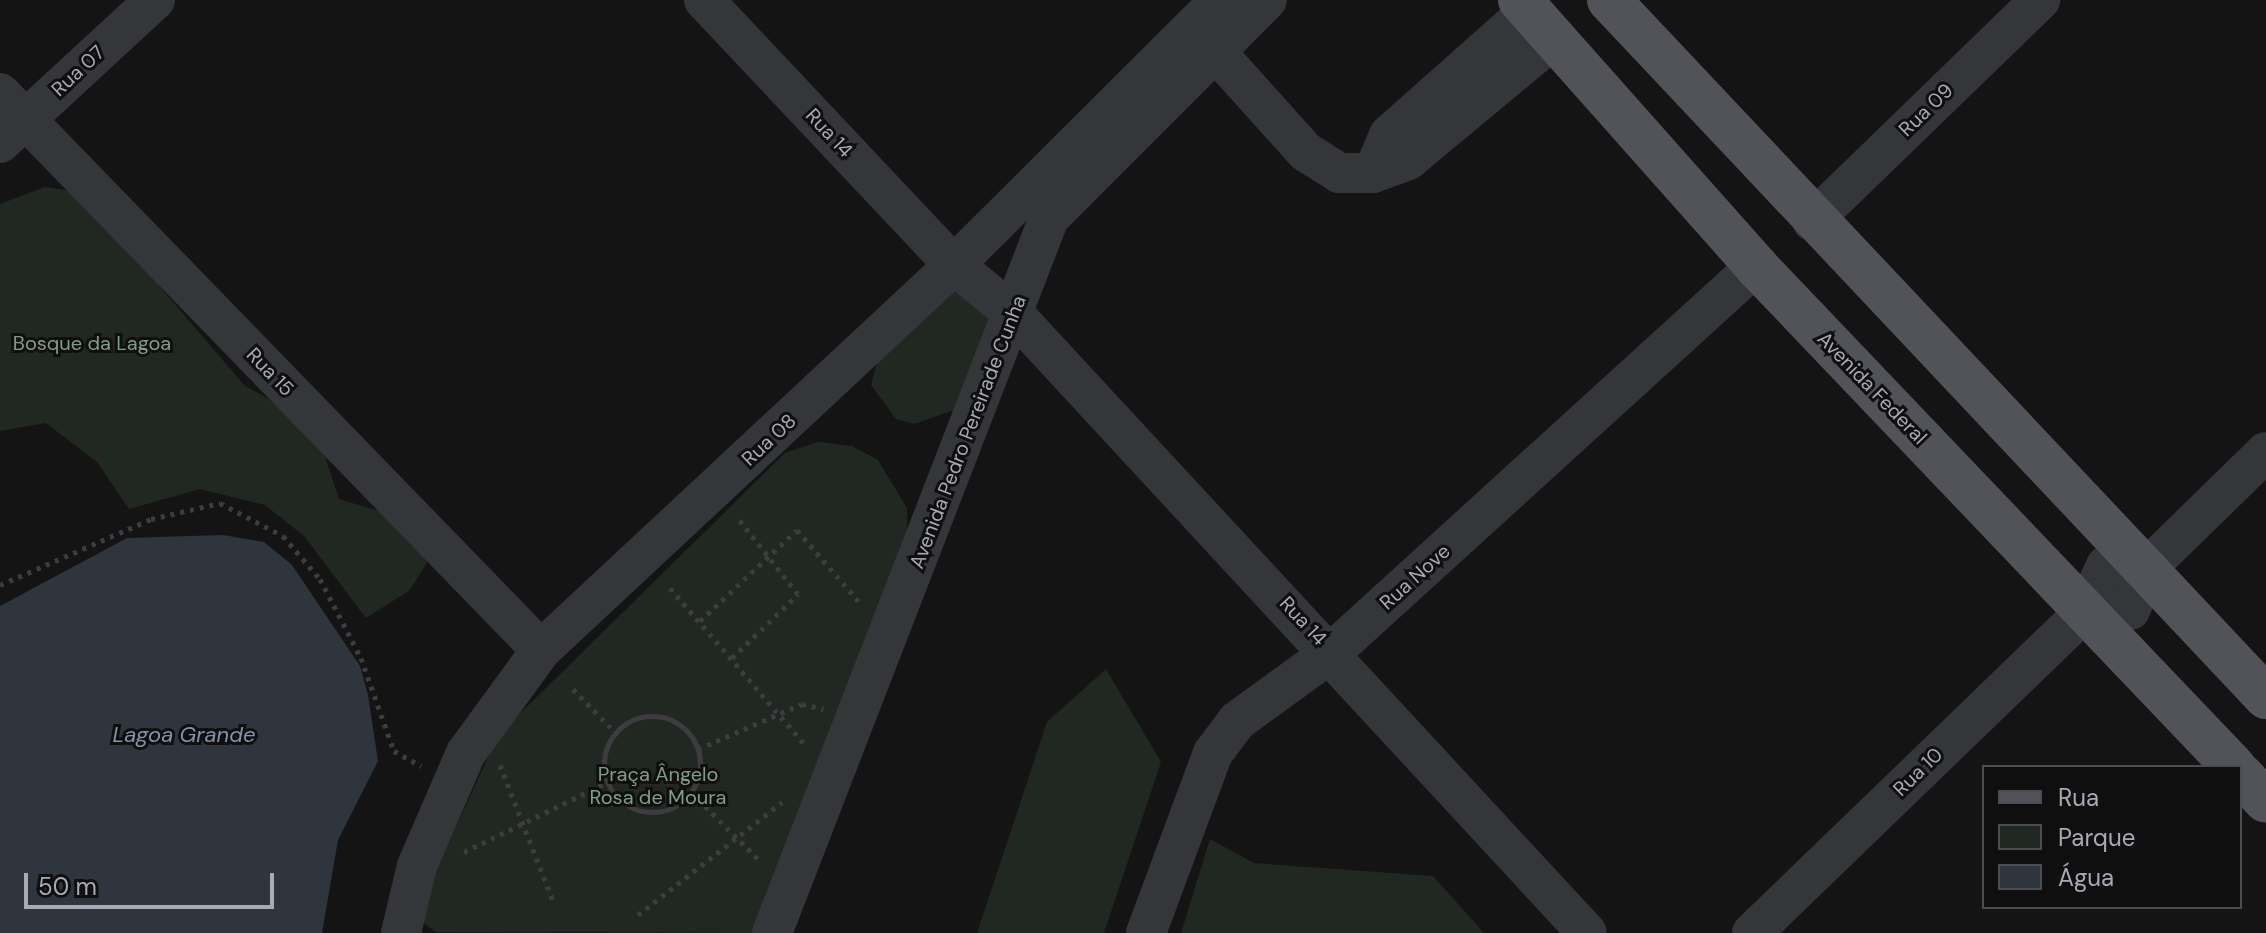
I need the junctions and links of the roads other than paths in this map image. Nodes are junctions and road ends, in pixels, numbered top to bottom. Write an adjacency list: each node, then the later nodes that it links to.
1 (155, 0): 9 (street, Rua 07)
2 (704, 0): 11 (street, Rua 14)
3 (1220, 0): 11 (street, Rua 08)
4 (1267, 0): 8 (street, Avenida Pedro Pereirade Cunha)
5 (1609, 0): 10 (main road)
6 (2040, 0): 10 (street, Rua 09)
7 (1535, 16): 8 (street); 12 (main road, Avenida Federal)
8 (1215, 51): 13 (street, Avenida Pedro Pereirade Cunha)
9 (8, 119): 17 (street, Rua 15)
10 (1812, 221): 15 (main road)
11 (954, 265): 13 (street, Rua 14); 17 (street, Rua 08)
12 (1756, 266): 16 (main road, Avenida Federal); 18 (street, Rua Nove)
13 (1014, 314): 18 (street, Rua 14); 24 (street, Avenida Pedro Pereirade Cunha)
14 (2266, 452): 15 (street)
15 (2149, 566): 16 (street); 19 (main road)
16 (2085, 611): 20 (main road, Avenida Federal); 27 (street, Rua 10)
17 (541, 650): 23 (street, Rua 08)
18 (1332, 652): 25 (street, Rua Nove); 26 (street, Rua 14)
19 (2266, 697)
20 (2232, 765)
21 (2242, 776): 22 (main road)
22 (2266, 801)
23 (401, 933)
24 (772, 933)
25 (1146, 933)
26 (1587, 933)
27 (1752, 933)

